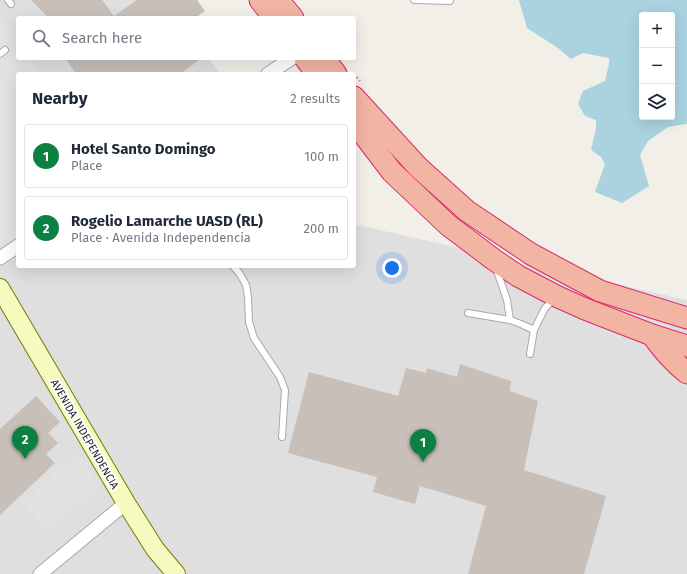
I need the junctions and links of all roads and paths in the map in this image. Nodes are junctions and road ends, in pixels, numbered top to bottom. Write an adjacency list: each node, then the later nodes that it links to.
1 (260, 0): 5 (highway)
2 (278, 0): 6 (highway)
3 (414, 0): 4 (lane)
4 (450, 2)
5 (272, 16)
6 (291, 16)
7 (289, 60): 10 (street)
8 (306, 60): 11 (highway)
9 (326, 60): 12 (highway)
10 (271, 72)
11 (316, 72)
12 (334, 72)
13 (356, 81): 14 (path)
14 (359, 91): 23 (highway)
15 (356, 125): 18 (highway)
16 (16, 247): 17 (street)
17 (0, 258)
18 (493, 259): 21 (highway); 24 (lane)
19 (234, 268): 30 (lane)
20 (0, 288): 31 (main road, AVENIDA INDEPENDENCIA)
21 (556, 296): 25 (lane); 26 (highway)
22 (468, 313): 24 (lane)
23 (687, 318)
24 (510, 320): 25 (lane)
25 (534, 330): 28 (lane)
26 (652, 335): 27 (highway); 29 (highway)
27 (687, 346)
28 (530, 354)
29 (687, 373)
30 (282, 436)
31 (126, 503): 32 (street); 33 (main road, AVENIDA INDEPENDENCIA)
32 (40, 574)
33 (176, 574)

